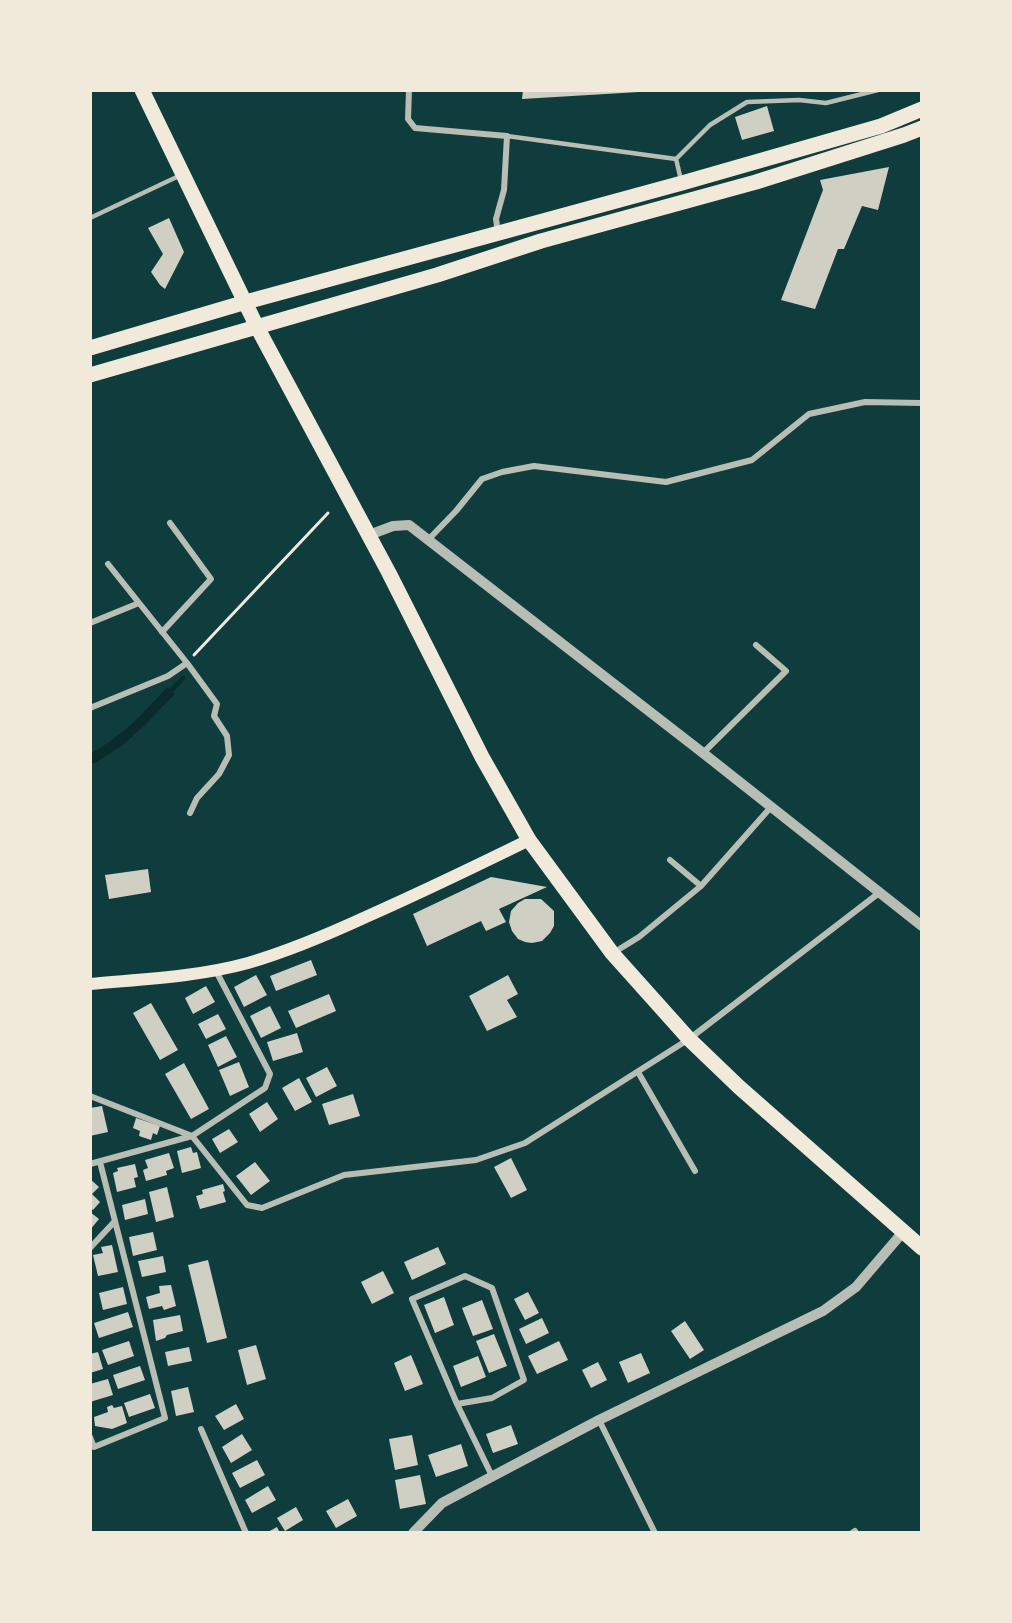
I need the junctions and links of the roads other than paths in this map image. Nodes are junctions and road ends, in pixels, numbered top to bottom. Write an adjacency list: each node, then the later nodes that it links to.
1 (142, 90): 8 (main road)
2 (410, 90): 6 (street)
3 (878, 90): 7 (lane)
4 (922, 109): 9 (main road)
5 (922, 128): 13 (main road)
6 (507, 136): 7 (lane); 11 (street)
7 (676, 159): 9 (lane)
8 (183, 174): 10 (lane); 12 (main road)
9 (682, 183): 11 (main road)
10 (90, 218)
11 (498, 234): 12 (main road)
12 (246, 302): 13 (main road); 14 (main road)
13 (257, 327): 15 (main road); 18 (main road)
14 (90, 348)
15 (90, 375)
16 (922, 403): 19 (street)
17 (170, 523): 23 (street)
18 (369, 535): 19 (street); 30 (main road)
19 (428, 540): 27 (street)
20 (108, 564): 21 (street)
21 (139, 603): 22 (street); 23 (street)
22 (90, 623)
23 (162, 632): 25 (street)
24 (756, 645): 27 (street)
25 (187, 663): 26 (street); 29 (street)
26 (90, 708)
27 (703, 753): 28 (street)
28 (771, 807): 32 (street); 33 (street)
29 (190, 813)
30 (529, 840): 35 (main road); 36 (main road)
31 (670, 860): 32 (street)
32 (701, 886): 35 (street)
33 (879, 892): 34 (street); 38 (street)
34 (922, 926)
35 (612, 954): 38 (main road)
36 (216, 970): 37 (main road); 41 (street)
37 (90, 984)
38 (689, 1039): 39 (street); 46 (main road)
39 (638, 1072): 41 (street); 44 (street)
40 (90, 1096): 41 (street)
41 (192, 1136): 42 (street)
42 (100, 1162): 43 (street); 45 (street)
43 (90, 1164)
44 (695, 1172)
45 (115, 1221): 47 (street); 52 (street)
46 (903, 1232): 48 (main road); 50 (street)
47 (90, 1248)
48 (922, 1248)
49 (457, 1404): 49 (street); 53 (street)
50 (599, 1420): 53 (street); 56 (street)
51 (201, 1429): 54 (street)
52 (90, 1437)
53 (492, 1476): 55 (street)
54 (246, 1533)
55 (413, 1533)
56 (655, 1533)

